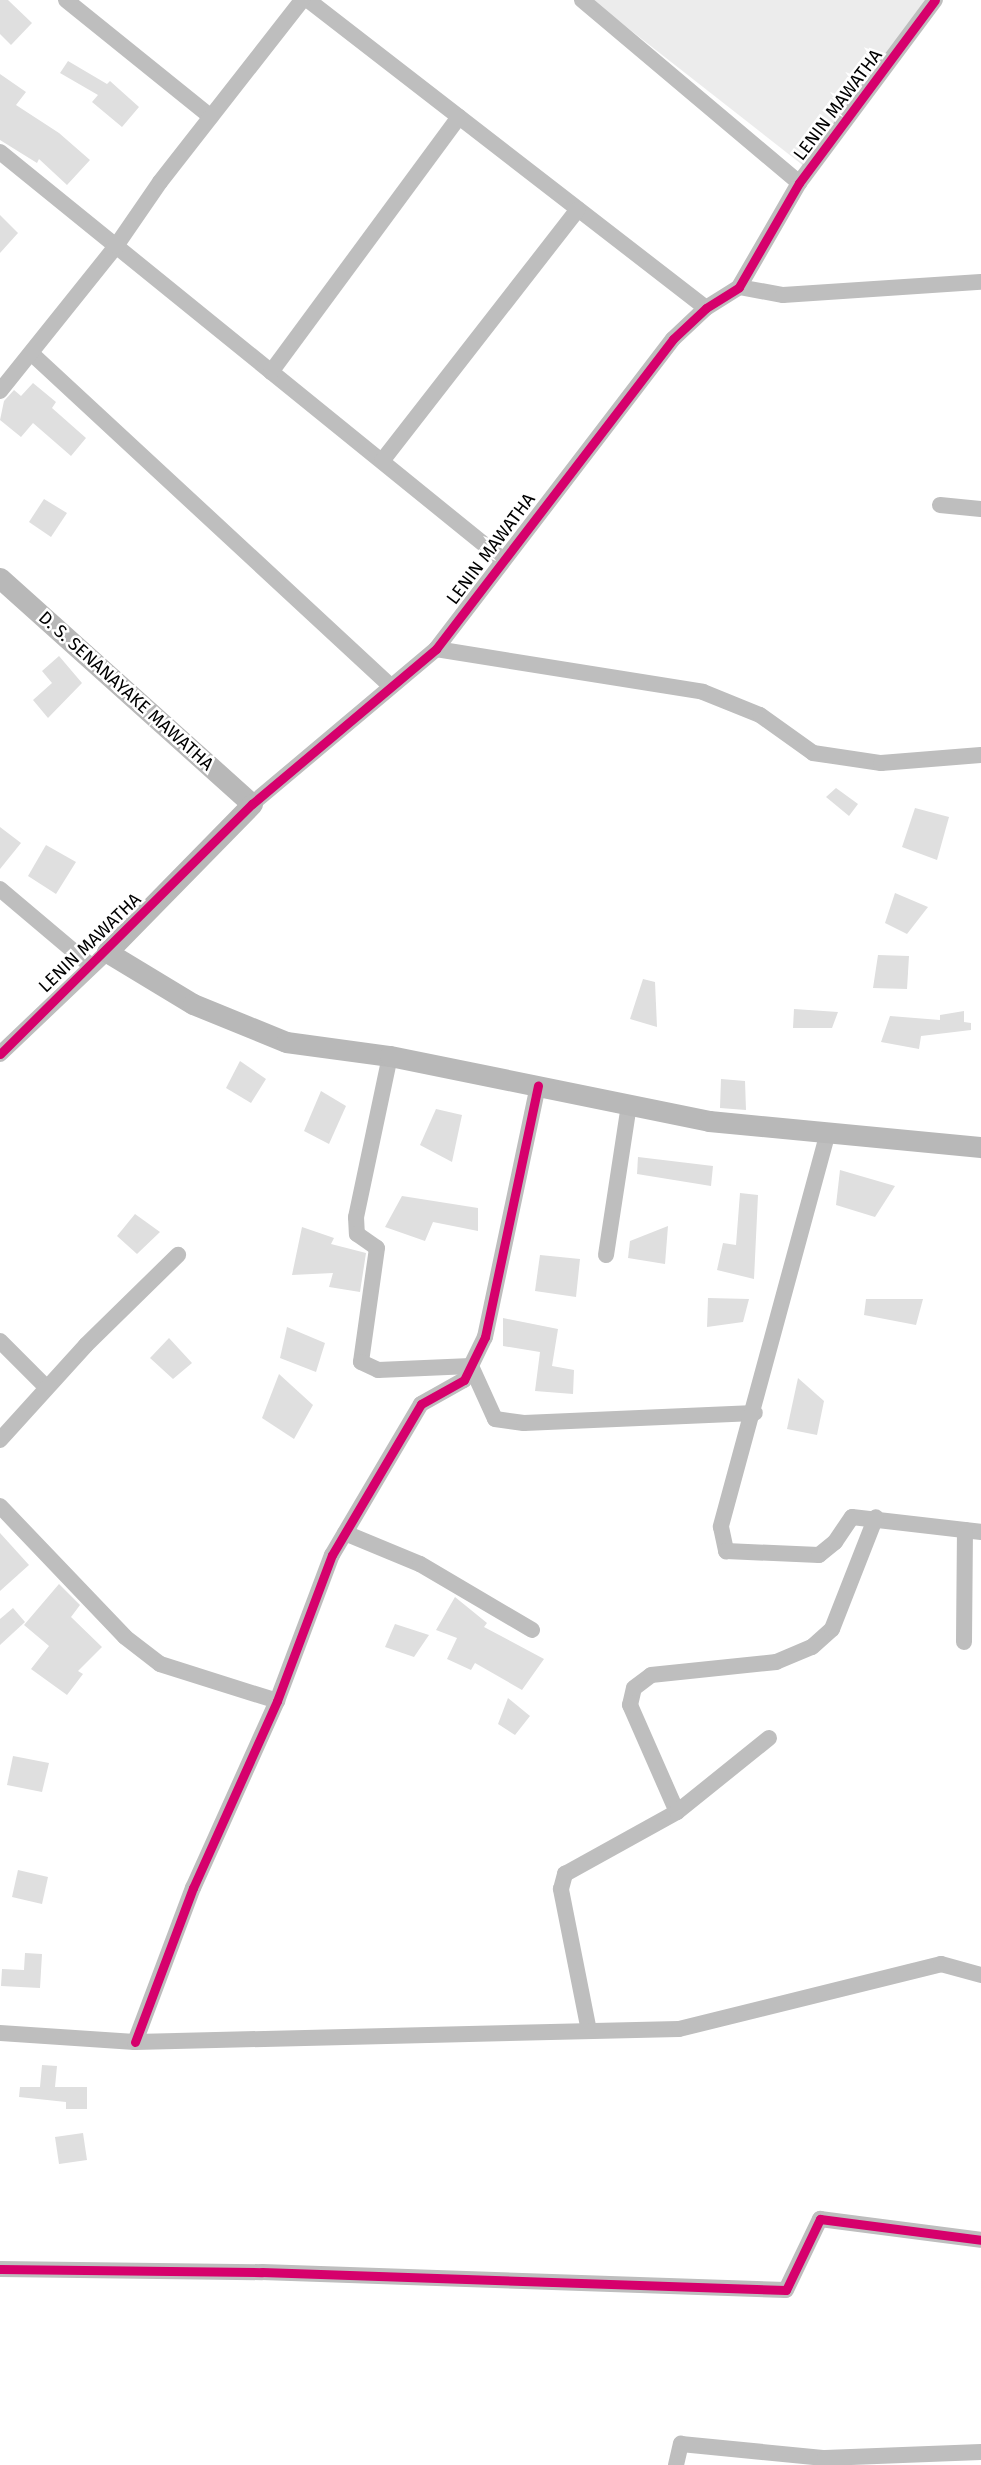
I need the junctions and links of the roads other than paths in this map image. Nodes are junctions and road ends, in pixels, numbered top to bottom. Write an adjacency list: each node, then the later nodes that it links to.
1 (66, 0): 6 (street)
2 (302, 0): 6 (street)
3 (308, 0): 7 (street)
4 (582, 0): 9 (street)
5 (934, 0): 9 (street, LENIN MAWATHA)
6 (211, 117): 11 (street)
7 (459, 117): 10 (street); 16 (street)
8 (0, 152): 11 (street)
9 (799, 183): 13 (street, LENIN MAWATHA)
10 (578, 209): 14 (street); 18 (street)
11 (116, 246): 15 (street); 16 (street)
12 (981, 282): 13 (street)
13 (739, 287): 14 (street, LENIN MAWATHA)
14 (706, 308): 21 (street, LENIN MAWATHA)
15 (31, 353): 17 (street); 24 (street)
16 (271, 372): 18 (street)
17 (0, 391)
18 (382, 461): 21 (street)
19 (940, 505): 20 (street)
20 (981, 509)
21 (502, 559): 23 (street, LENIN MAWATHA)
22 (0, 578): 26 (street, D. S. SENANAYAKE MAWATHA)
23 (436, 649): 24 (street, LENIN MAWATHA); 25 (street)
24 (389, 684): 26 (street, LENIN MAWATHA)
25 (981, 755)
26 (252, 804): 28 (street, LENIN MAWATHA)
27 (0, 889): 29 (street)
28 (107, 952): 29 (street, LENIN MAWATHA); 31 (street)
29 (90, 965): 30 (street, LENIN MAWATHA)
30 (0, 1054)
31 (390, 1056): 32 (street); 39 (street)
32 (538, 1086): 33 (street); 39 (street)
33 (629, 1105): 34 (street); 37 (street)
34 (828, 1132): 35 (street); 41 (street)
35 (981, 1147)
36 (178, 1255): 40 (street)
37 (606, 1255)
38 (0, 1341): 40 (street)
39 (471, 1366): 41 (street); 46 (street)
40 (47, 1388): 42 (street)
41 (755, 1412): 44 (street)
42 (0, 1440)
43 (0, 1506): 49 (street)
44 (876, 1517): 45 (street); 51 (street)
45 (973, 1531): 48 (street)
46 (345, 1534): 47 (street); 49 (street)
47 (532, 1630)
48 (964, 1642)
49 (277, 1700): 55 (street)
50 (769, 1738): 51 (street)
51 (677, 1812): 53 (street)
52 (981, 1975): 53 (street)
53 (589, 2031): 55 (street)
54 (0, 2033): 55 (street)
55 (135, 2042)
56 (981, 2240): 57 (street)
57 (0, 2269)
58 (981, 2452): 59 (street)
59 (676, 2465)

